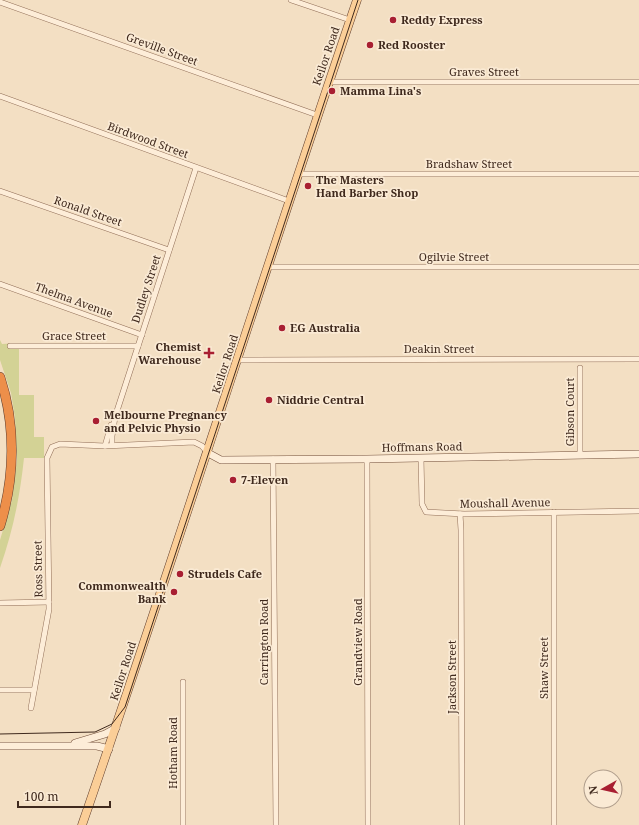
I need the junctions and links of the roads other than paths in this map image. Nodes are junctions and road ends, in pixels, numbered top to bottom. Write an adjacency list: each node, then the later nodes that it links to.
1 (291, 0): 4 (street)
2 (357, 0): 4 (main road, Keilor Road)
3 (0, 2): 8 (street, Greville Street)
4 (350, 20): 5 (main road, Keilor Road)
5 (329, 82): 6 (street, Graves Street); 8 (main road, Keilor Road)
6 (639, 82)
7 (0, 96): 9 (street, Birdwood Street)
8 (317, 115): 10 (main road, Keilor Road)
9 (196, 168): 13 (street, Birdwood Street); 14 (street, Dudley Street)
10 (298, 174): 11 (street, Bradshaw Street); 13 (main road, Keilor Road)
11 (639, 174)
12 (0, 191): 14 (street, Ronald Street)
13 (289, 201): 15 (main road, Keilor Road)
14 (169, 250): 18 (street, Dudley Street)
15 (268, 267): 16 (street, Ogilvie Street); 22 (main road, Keilor Road)
16 (639, 267)
17 (0, 284): 18 (street, Thelma Avenue)
18 (142, 335): 20 (street, Dudley Street)
19 (10, 346): 20 (street, Grace Street)
20 (138, 346): 25 (street, Dudley Street)
21 (639, 359): 22 (street, Deakin Street)
22 (238, 360): 28 (main road, Keilor Road)
23 (580, 368): 30 (street, Gibson Court)
24 (0, 377): 37 (highway)
25 (115, 417): 26 (street, Dudley Street); 27 (street, Dudley Street)
26 (112, 445): 27 (street); 28 (street)
27 (105, 446): 38 (street, Ross Street)
28 (208, 453): 32 (main road, Hoffmans Road); 44 (main road, Keilor Road)
29 (639, 454): 30 (main road, Hoffmans Road)
30 (580, 455): 31 (main road, Hoffmans Road)
31 (421, 458): 33 (main road, Hoffmans Road); 36 (street, Moushall Avenue)
32 (273, 459): 33 (main road, Hoffmans Road); 50 (street, Carrington Road)
33 (367, 460): 51 (street, Grandview Road)
34 (639, 511): 35 (street, Moushall Avenue)
35 (554, 512): 36 (street, Moushall Avenue); 53 (street, Shaw Street)
36 (462, 514): 52 (street, Jackson Street)
37 (0, 526)
38 (49, 602): 39 (street); 42 (street, Ross Street)
39 (0, 603)
40 (183, 682): 49 (street, Hotham Road)
41 (0, 690): 42 (street)
42 (34, 690): 43 (street, Ross Street)
43 (31, 708)
44 (116, 728): 46 (main road); 47 (main road, Keilor Road)
45 (0, 746): 46 (main road)
46 (64, 746): 47 (main road)
47 (109, 749): 48 (main road, Keilor Road)
48 (82, 825)
49 (183, 825)
50 (276, 825)
51 (368, 825)
52 (462, 825)
53 (554, 825)

